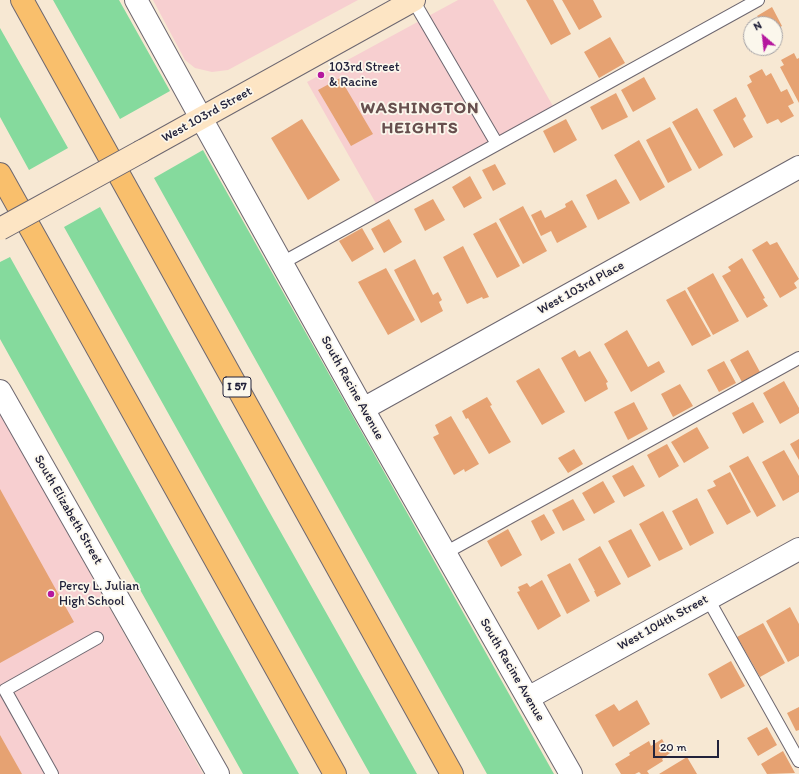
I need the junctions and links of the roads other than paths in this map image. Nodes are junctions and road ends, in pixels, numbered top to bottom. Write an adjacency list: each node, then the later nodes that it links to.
1 (22, 0): 23 (highway, I 57)
2 (136, 0): 5 (street, South Racine Avenue)
3 (413, 0): 5 (main road, West 103rd Street); 6 (lane)
4 (758, 0): 6 (lane)
5 (201, 118): 9 (main road, West 103rd Street, bridge); 10 (street, South Racine Avenue)
6 (497, 144): 10 (lane)
7 (799, 167): 13 (street, West 103rd Place)
8 (0, 174): 22 (highway)
9 (0, 229)
10 (282, 263): 13 (street, South Racine Avenue)
11 (799, 358): 15 (lane)
12 (0, 391): 21 (street, South Elizabeth Street)
13 (363, 409): 15 (street, South Racine Avenue)
14 (799, 549): 16 (street, West 104th Street)
15 (445, 553): 18 (street, South Racine Avenue)
16 (708, 599): 18 (street, West 104th Street); 19 (lane)
17 (97, 638): 20 (lane)
18 (528, 698): 24 (street, South Racine Avenue)
19 (799, 760)
20 (52, 774)
21 (218, 774)
22 (335, 774)
23 (452, 774)
24 (571, 774)

